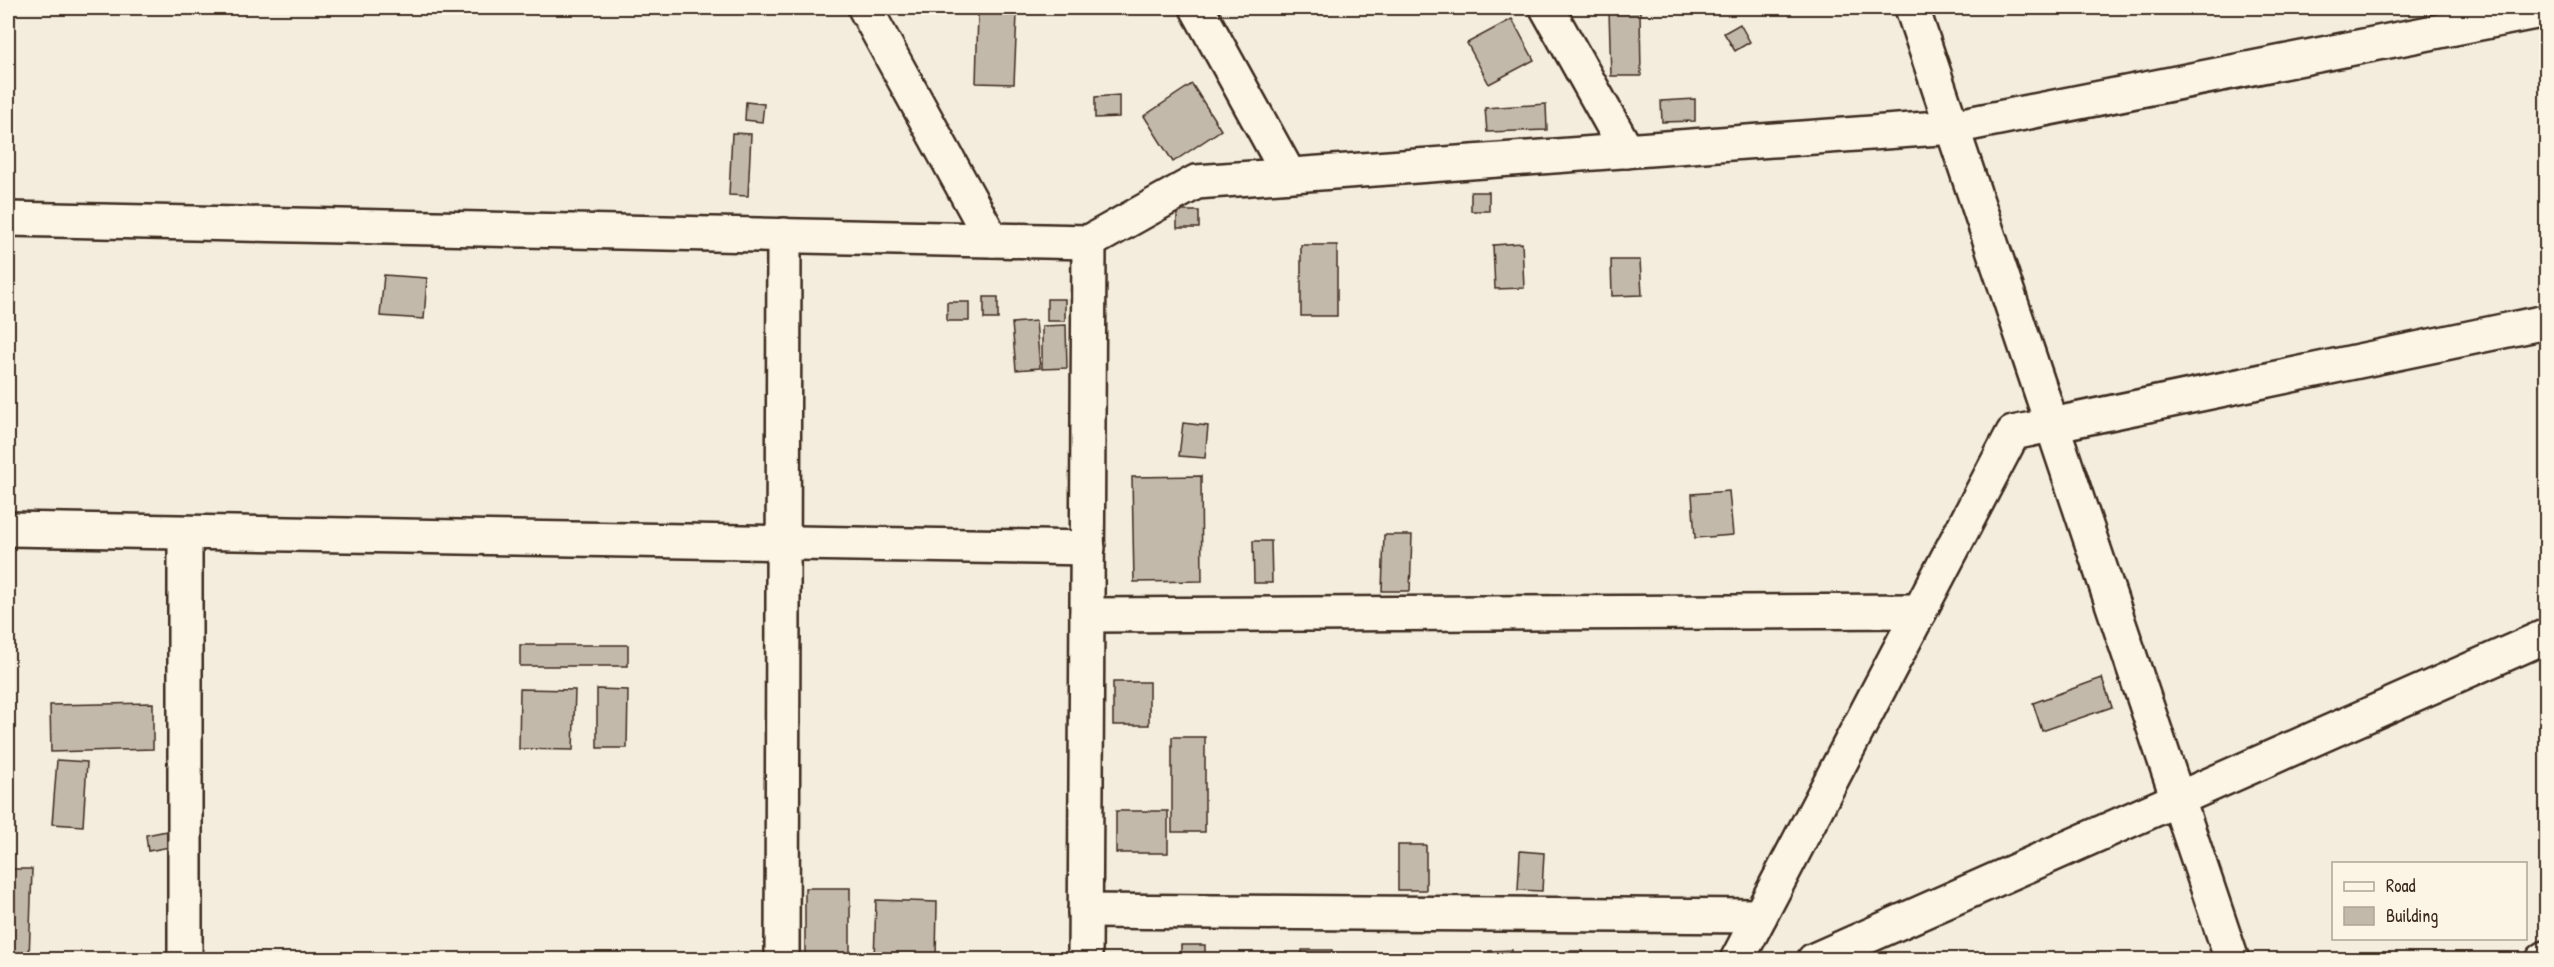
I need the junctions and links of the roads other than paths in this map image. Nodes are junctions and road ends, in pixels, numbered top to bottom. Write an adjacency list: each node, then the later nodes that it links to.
1 (866, 8): 11 (street)
2 (1197, 8): 8 (street)
3 (1547, 8): 7 (street)
4 (1912, 8): 6 (street)
5 (2547, 10): 6 (street)
6 (1953, 127): 7 (street); 14 (street)
7 (1626, 151): 8 (street)
8 (1289, 175): 12 (street)
9 (8, 219): 10 (street)
10 (784, 235): 11 (street); 17 (street)
11 (992, 240): 12 (street)
12 (1089, 242): 18 (street)
13 (2547, 322): 14 (street)
14 (2053, 424): 19 (street); 22 (street)
15 (8, 530): 16 (street)
16 (185, 532): 17 (street); 25 (street)
17 (784, 543): 18 (street); 26 (street)
18 (1088, 548): 20 (street)
19 (1920, 611): 20 (street); 24 (street)
20 (1087, 615): 23 (street)
21 (2547, 636): 22 (street)
22 (2178, 798): 29 (street); 30 (street)
23 (1085, 910): 24 (street); 27 (street)
24 (1760, 916): 28 (street)
25 (185, 960)
26 (782, 960)
27 (1085, 960)
28 (1737, 960)
29 (1814, 960)
30 (2232, 960)

